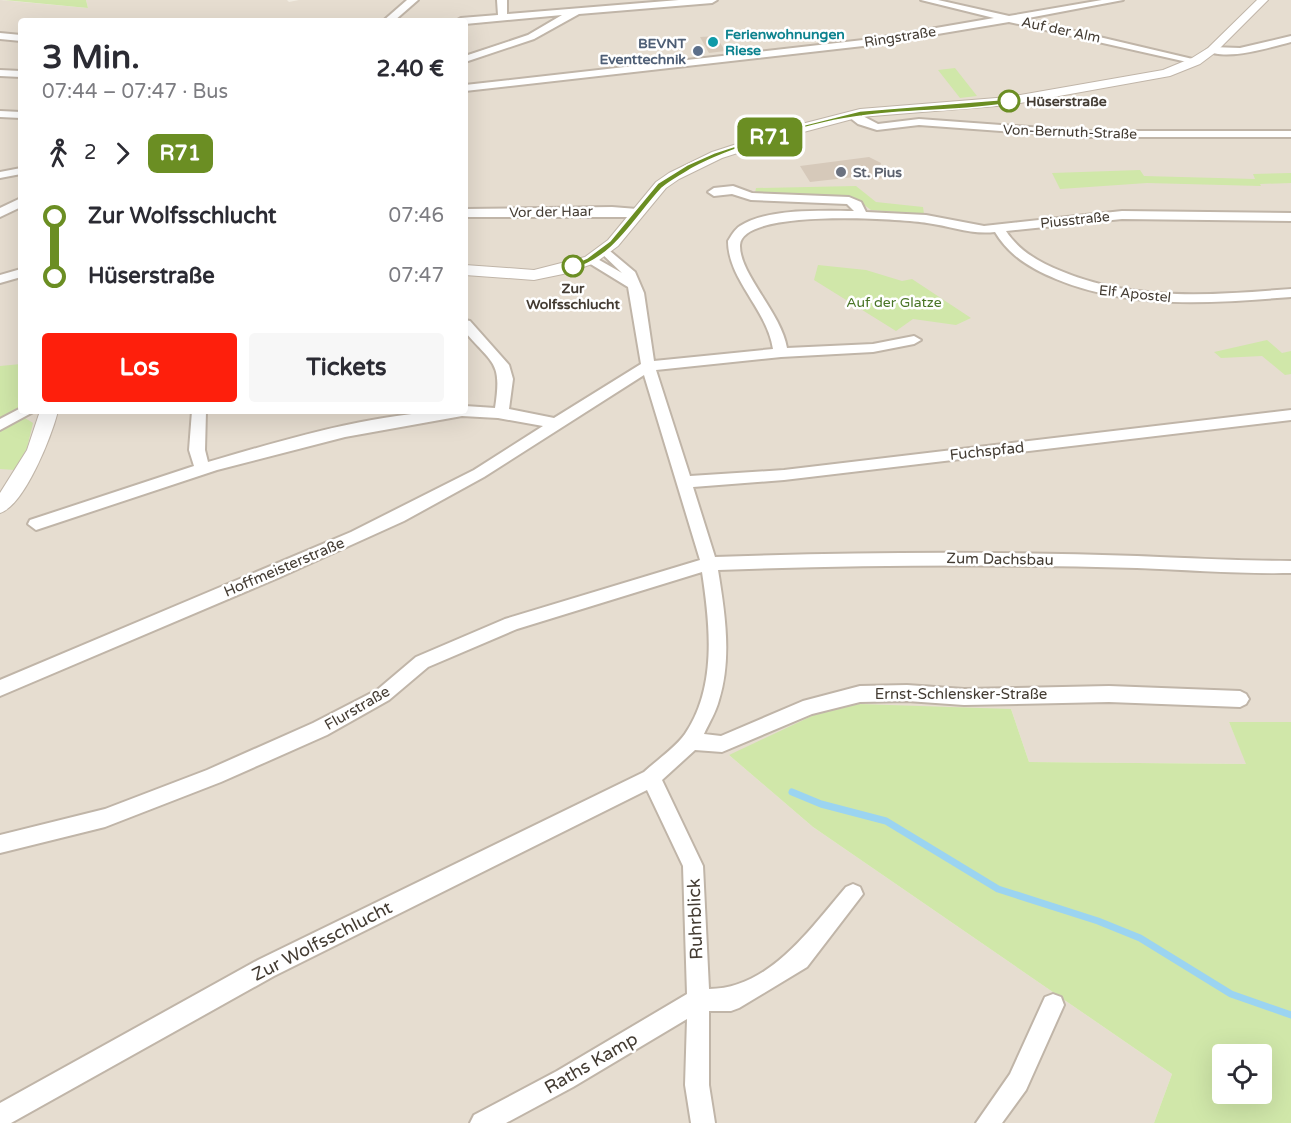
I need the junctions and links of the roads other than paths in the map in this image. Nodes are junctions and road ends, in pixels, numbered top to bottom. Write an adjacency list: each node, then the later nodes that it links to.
1 (414, 0): 11 (street)
2 (502, 0): 12 (street)
3 (589, 0): 10 (street)
4 (594, 0): 9 (street)
5 (712, 0): 9 (street)
6 (926, 0): 13 (street, Auf der Alm)
7 (1118, 0): 13 (street, Ringstraße)
8 (1263, 0): 18 (street)
9 (614, 7): 10 (street)
10 (578, 10): 12 (street); 19 (street)
11 (392, 18)
12 (503, 18): 14 (street)
13 (1010, 19): 20 (street, Auf der Alm); 23 (street, Ringstraße)
14 (468, 20)
15 (0, 36): 16 (street)
16 (18, 38)
17 (1291, 39): 18 (street)
18 (1212, 50): 20 (street)
19 (468, 57)
20 (1196, 61): 26 (street)
21 (0, 73): 22 (street)
22 (18, 74)
23 (468, 88)
24 (0, 114): 25 (street)
25 (18, 114)
26 (853, 115): 27 (street, Von-Bernuth-Straße); 34 (street)
27 (1291, 134)
28 (18, 172): 29 (street)
29 (0, 176)
30 (714, 192): 35 (street, Piusstraße)
31 (18, 204): 32 (street)
32 (0, 213)
33 (468, 213): 34 (street, Vor der Haar)
34 (637, 213): 38 (street)
35 (861, 215): 37 (street, Piusstraße); 47 (street, Piusstraße)
36 (1291, 217): 37 (street, Piusstraße)
37 (999, 229): 44 (street, Elf Apostel)
38 (604, 250): 39 (street); 43 (street)
39 (590, 260): 40 (street); 43 (street)
40 (468, 270)
41 (18, 274): 42 (street)
42 (0, 279)
43 (633, 284): 48 (street)
44 (1291, 293)
45 (468, 327): 50 (street)
46 (914, 340): 47 (street)
47 (781, 353): 48 (street)
48 (648, 366): 56 (street, Hoffmeisterstraße); 59 (street)
49 (468, 411): 50 (street)
50 (501, 413): 56 (street)
51 (22, 414): 57 (street)
52 (48, 414): 60 (street)
53 (199, 414): 58 (street)
54 (443, 414): 58 (street)
55 (1291, 415): 59 (street, Fuchspfad)
56 (556, 424): 64 (street, Hoffmeisterstraße)
57 (0, 425)
58 (202, 469): 61 (street)
59 (683, 482): 62 (street)
60 (0, 506)
61 (36, 524)
62 (709, 564): 63 (street, Zum Dachsbau); 66 (street); 68 (street, Flurstraße)
63 (1291, 567)
64 (0, 688)
65 (1240, 699): 66 (street, Ernst-Schlensker-Straße)
66 (691, 741): 67 (street)
67 (651, 778): 70 (street, Ruhrblick); 72 (street, Zur Wolfsschlucht)
68 (0, 844)
69 (853, 894): 70 (street)
70 (698, 1000): 73 (street, Raths Kamp); 74 (street, Ruhrblick)
71 (1053, 1005): 75 (street)
72 (1, 1118)
73 (482, 1123)
74 (703, 1123)
75 (988, 1123)

